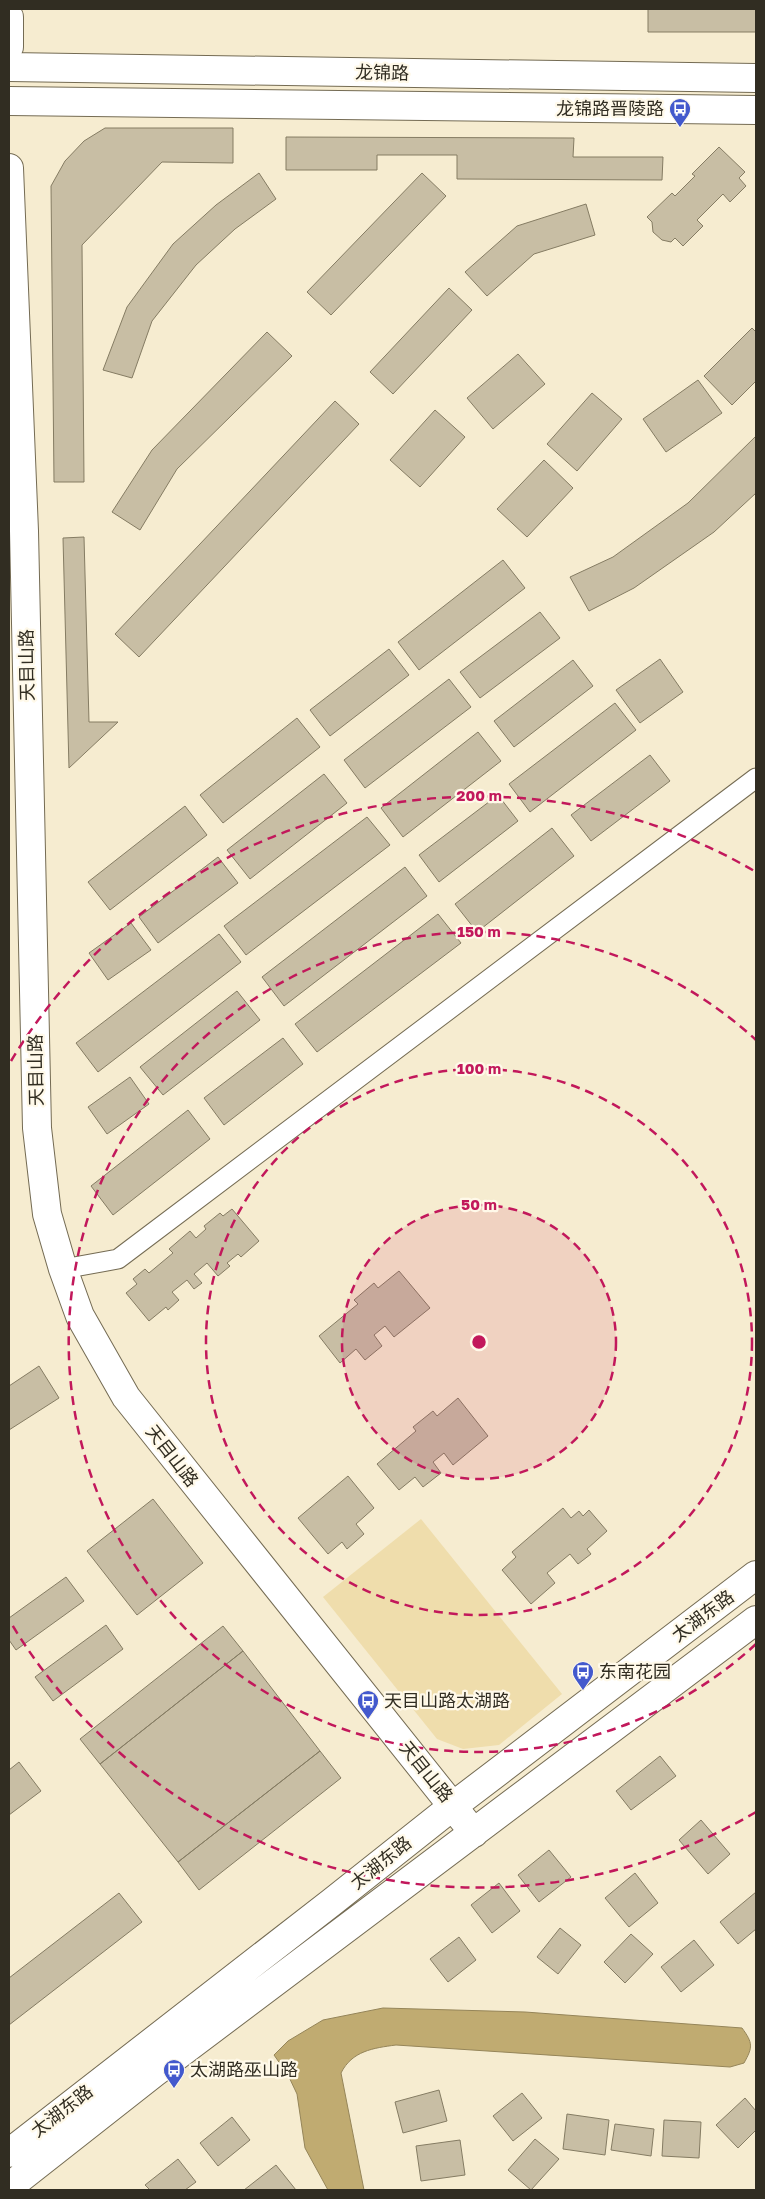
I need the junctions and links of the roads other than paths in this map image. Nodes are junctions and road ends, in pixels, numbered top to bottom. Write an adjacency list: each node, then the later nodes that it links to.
1 (9, 17): 2 (main road)
2 (9, 46)
3 (9, 67): 4 (main road, 龙锦路)
4 (756, 78)
5 (9, 101): 6 (main road, 龙锦路)
6 (756, 110)
7 (9, 168): 9 (main road, 天目山路)
8 (756, 778): 9 (street)
9 (63, 1269): 12 (main road, 天目山路)
10 (756, 1575): 12 (main road, 太湖东路)
11 (756, 1620): 13 (main road, 太湖东路)
12 (452, 1806): 13 (main road, 天目山路); 14 (main road, 太湖东路)
13 (474, 1833): 15 (main road, 太湖东路)
14 (9, 2153)
15 (9, 2187)

